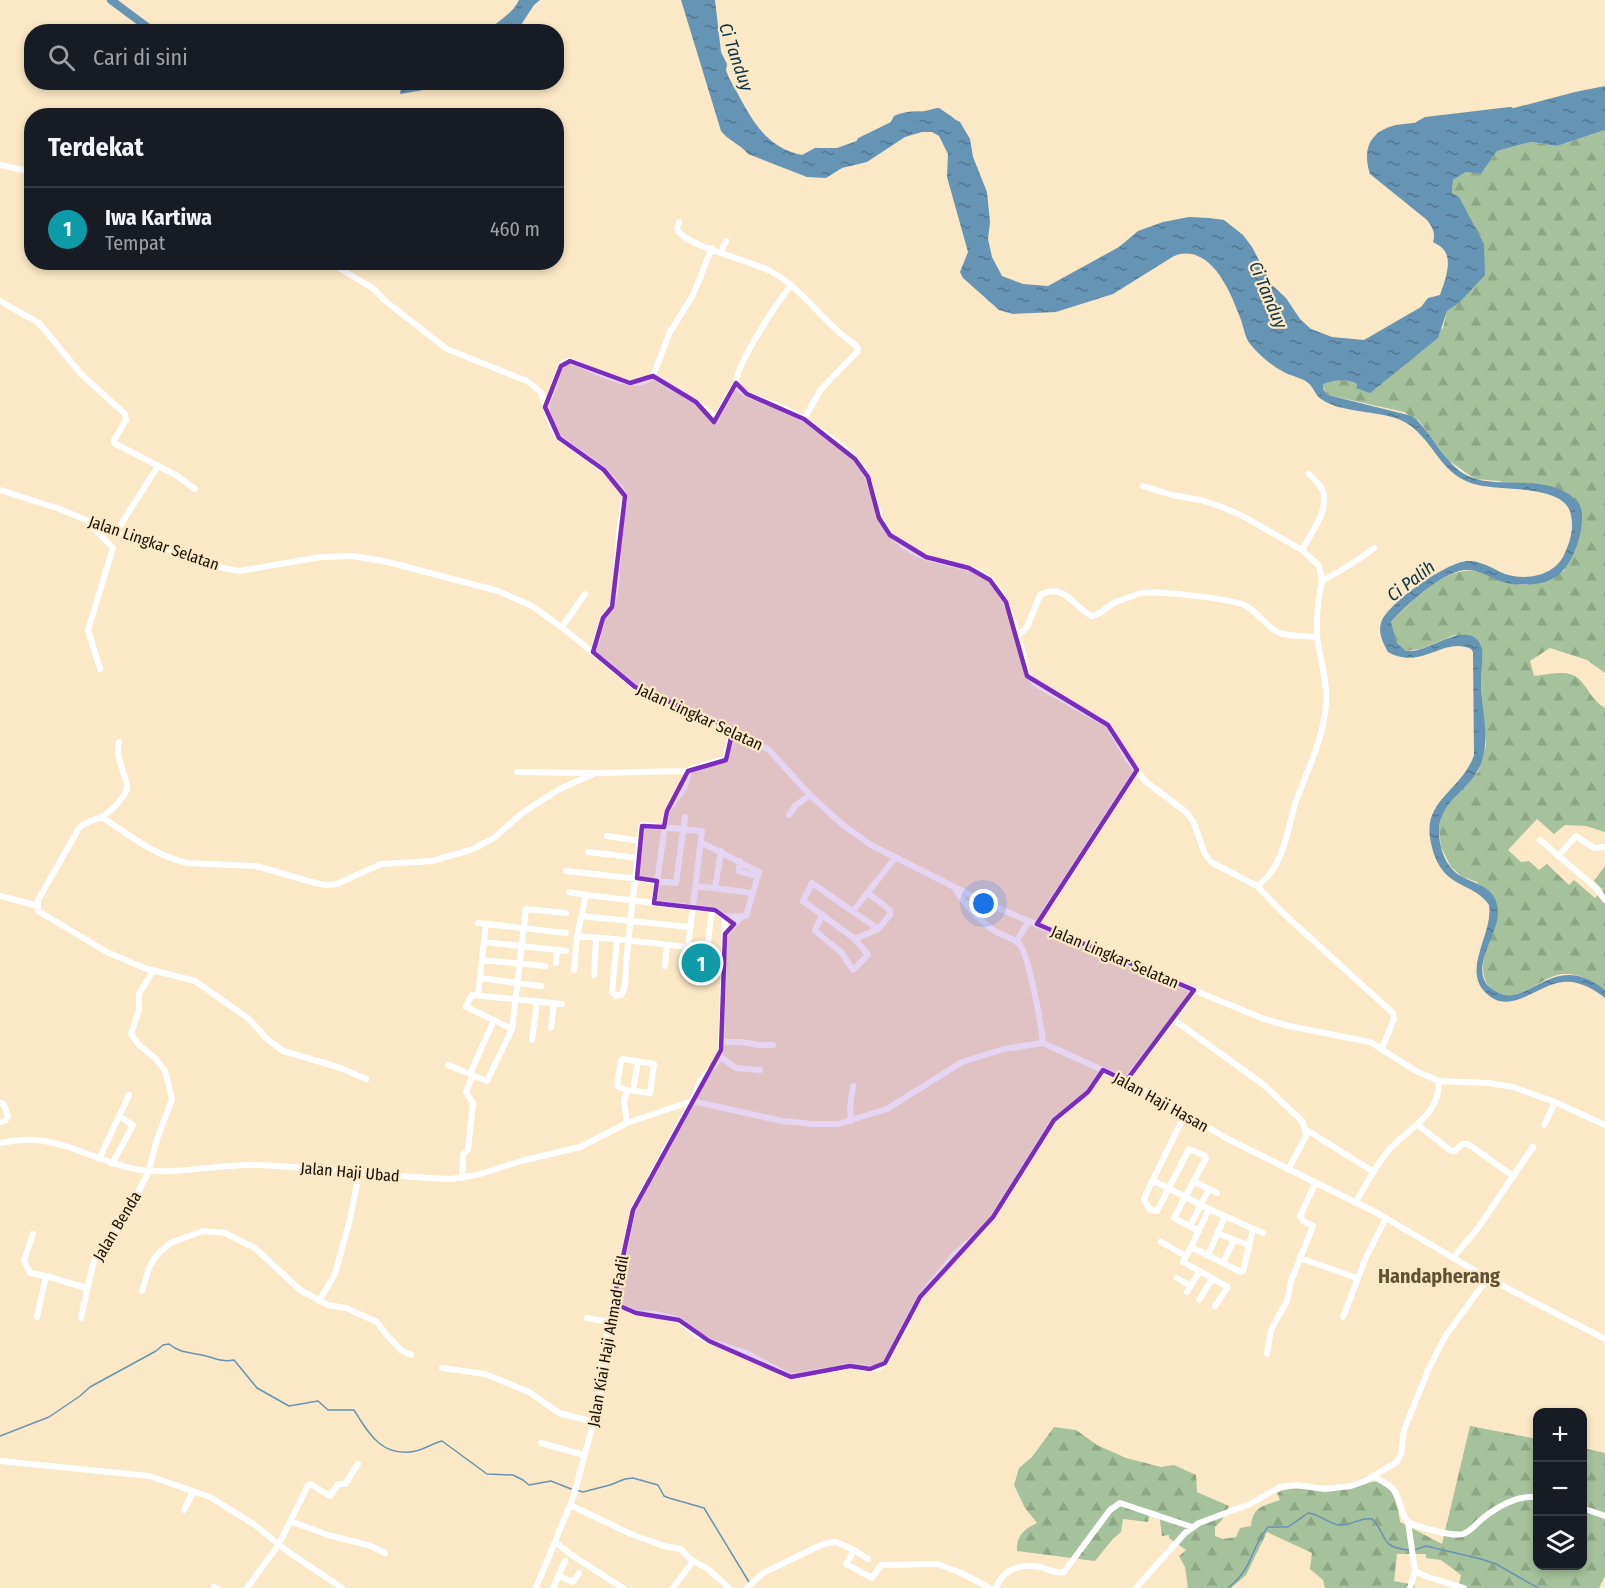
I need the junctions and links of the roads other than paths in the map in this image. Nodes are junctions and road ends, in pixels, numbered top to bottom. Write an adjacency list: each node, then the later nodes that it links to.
1 (0, 165): 2 (street)
2 (24, 170)
3 (679, 222): 5 (street)
4 (726, 241): 6 (street)
5 (712, 248): 6 (street); 10 (street)
6 (721, 252): 8 (street)
7 (342, 270): 12 (street)
8 (791, 285): 11 (street); 13 (street)
9 (0, 301): 14 (street)
10 (653, 376): 11 (street); 12 (street)
11 (736, 383): 13 (street)
12 (545, 407): 28 (street)
13 (804, 419): 27 (street)
14 (158, 466): 17 (street); 20 (street)
15 (1309, 474): 22 (street)
16 (1143, 486): 22 (street)
17 (195, 489)
18 (0, 490): 19 (street, Jalan Lingkar Selatan)
19 (84, 519): 20 (street, Jalan Lingkar Selatan); 29 (street)
20 (116, 532): 25 (street, Jalan Lingkar Selatan)
21 (1374, 548): 23 (street)
22 (1302, 550): 23 (street)
23 (1322, 581): 26 (street)
24 (585, 594): 25 (street)
25 (562, 627): 28 (street, Jalan Lingkar Selatan)
26 (1317, 635): 27 (street); 56 (street)
27 (1017, 637): 32 (street)
28 (593, 652): 30 (street, Jalan Lingkar Selatan)
29 (100, 669)
30 (733, 729): 33 (street); 36 (street, Jalan Lingkar Selatan)
31 (119, 742): 38 (street)
32 (1137, 770): 56 (street); 80 (street)
33 (688, 771): 35 (street); 40 (street)
34 (517, 772): 35 (street)
35 (595, 773): 38 (street)
36 (810, 795): 37 (street); 51 (street, Jalan Lingkar Selatan)
37 (789, 815)
38 (102, 817): 67 (street)
39 (685, 817): 41 (street)
40 (664, 826): 41 (street); 44 (street); 54 (street)
41 (682, 829): 45 (street); 54 (street)
42 (607, 836): 44 (street)
43 (1540, 840): 49 (street)
44 (641, 841): 50 (street)
45 (702, 843): 47 (street); 55 (street)
46 (1605, 847): 49 (street)
47 (721, 851): 58 (street); 61 (street)
48 (588, 852): 50 (street)
49 (1558, 856): 64 (street)
50 (639, 858): 53 (street)
51 (895, 858): 57 (street, Jalan Lingkar Selatan); 60 (street)
52 (566, 871): 53 (street)
53 (637, 878): 54 (street); 65 (street)
54 (657, 881): 66 (street)
55 (696, 886): 58 (street); 68 (street)
56 (1257, 886): 125 (street)
57 (954, 887): 77 (street, Jalan Lingkar Selatan); 92 (street)
58 (715, 888): 61 (street)
59 (569, 892): 62 (street)
60 (868, 892): 70 (street); 83 (street)
61 (753, 893): 75 (street)
62 (586, 895): 65 (street); 73 (street)
63 (0, 896): 67 (street)
64 (1605, 900)
65 (634, 901): 66 (street); 76 (street)
66 (654, 903): 68 (street)
67 (38, 906): 106 (street)
68 (693, 908): 69 (street); 82 (street)
69 (712, 910): 74 (street); 98 (street)
70 (853, 911): 72 (street); 83 (street)
71 (566, 914): 81 (street)
72 (822, 914): 88 (street); 88 (street)
73 (581, 916): 76 (street); 86 (street)
74 (725, 917): 75 (street); 85 (street)
75 (741, 917): 85 (street)
76 (632, 921): 82 (street); 90 (street)
77 (1029, 921): 80 (street, Jalan Lingkar Selatan); 92 (street)
78 (478, 923): 79 (street)
79 (486, 924): 81 (street); 91 (street)
80 (1036, 924): 111 (street, Jalan Lingkar Selatan)
81 (525, 927): 84 (street); 94 (street)
82 (690, 927): 93 (street)
83 (878, 929): 88 (street)
84 (566, 933)
85 (726, 934): 122 (street)
86 (577, 936): 87 (street); 105 (street)
87 (596, 938): 89 (street); 107 (street)
88 (855, 939)
89 (617, 940): 90 (street); 97 (street)
90 (629, 941): 93 (street); 99 (street)
91 (484, 942): 94 (street); 100 (street)
92 (1016, 942): 123 (street)
93 (667, 945): 104 (street)
94 (523, 946): 95 (street); 102 (street)
95 (557, 951): 96 (street); 101 (street)
96 (566, 951)
97 (615, 958): 99 (street); 99 (street)
98 (706, 958)
99 (627, 959)
100 (482, 960): 102 (street); 108 (street)
101 (556, 963)
102 (521, 964): 103 (street); 109 (street)
103 (545, 966)
104 (664, 966)
105 (574, 970)
106 (153, 971): 132 (street); 155 (street, Jalan Benda)
107 (594, 975)
108 (480, 978): 109 (street); 112 (street)
109 (519, 982): 110 (street); 113 (street)
110 (541, 986)
111 (1194, 990): 118 (street); 125 (street, Jalan Lingkar Selatan)
112 (478, 995): 113 (street); 117 (street)
113 (517, 999): 114 (street); 120 (street)
114 (537, 1001): 115 (street); 121 (street)
115 (554, 1003): 116 (street); 119 (street)
116 (562, 1004)
117 (494, 1020): 120 (street); 131 (street)
118 (1174, 1020): 133 (street); 149 (street)
119 (551, 1028)
120 (512, 1029): 131 (street)
121 (532, 1040)
122 (721, 1042): 124 (street); 126 (street)
123 (1044, 1043): 130 (street, Jalan Haji Hasan); 143 (street)
124 (774, 1045)
125 (1382, 1048): 134 (street, Jalan Lingkar Selatan)
126 (719, 1056): 129 (street); 138 (street, Jalan Kiai Haji Ahmad Fadil)
127 (638, 1061): 136 (street); 136 (street); 136 (street)
128 (448, 1065): 131 (street)
129 (760, 1070)
130 (1103, 1070): 133 (street, Jalan Haji Hasan); 197 (street)
131 (472, 1074): 159 (street)
132 (366, 1079)
133 (1126, 1081): 141 (street, Jalan Haji Hasan)
134 (1439, 1081): 139 (street, Jalan Lingkar Selatan); 146 (street)
135 (853, 1086): 143 (street)
136 (630, 1090): 145 (street)
137 (129, 1095): 142 (street)
138 (692, 1101): 143 (street); 145 (street, Jalan Haji Ubad); 197 (street, Jalan Kiai Haji Ahmad Fadil)
139 (1555, 1102): 147 (street); 148 (street, Jalan Lingkar Selatan)
140 (0, 1103): 144 (street)
141 (1185, 1114): 154 (street, Jalan Haji Hasan); 160 (street)
142 (119, 1116): 152 (street); 153 (street)
143 (851, 1121)
144 (0, 1122)
145 (627, 1123): 159 (street, Jalan Haji Ubad)
146 (1417, 1124): 156 (street); 158 (street)
147 (1544, 1125)
148 (1605, 1125)
149 (1305, 1129): 154 (street); 156 (street)
150 (0, 1143): 152 (street, Jalan Haji Ubad)
151 (1533, 1147): 158 (street)
152 (99, 1159): 153 (street, Jalan Haji Ubad)
153 (112, 1164): 155 (street, Jalan Haji Ubad)
154 (1288, 1170): 162 (street, Jalan Haji Hasan)
155 (149, 1171): 157 (street, Jalan Haji Ubad); 193 (street, Jalan Benda)
156 (1374, 1172): 167 (street)
157 (359, 1173): 159 (street, Jalan Haji Ubad); 196 (street)
158 (1513, 1176): 185 (street)
159 (462, 1178)
160 (1152, 1180): 163 (street); 163 (street)
161 (1193, 1181): 163 (street); 164 (street); 166 (street)
162 (1315, 1184): 167 (street, Jalan Haji Hasan); 184 (street)
163 (1168, 1189): 166 (street)
164 (1209, 1189): 165 (street); 168 (street)
165 (1216, 1193)
166 (1185, 1197): 168 (street); 172 (street)
167 (1355, 1203): 171 (street, Jalan Haji Hasan)
168 (1201, 1206): 169 (street); 172 (street)
169 (1209, 1209): 170 (street); 174 (street)
170 (1225, 1216): 173 (street); 175 (street)
171 (1386, 1218): 185 (street, Jalan Haji Hasan); 191 (street)
172 (1190, 1226): 174 (street)
173 (1253, 1229): 176 (street); 180 (street)
174 (1199, 1231): 181 (street)
175 (1217, 1233): 178 (street); 182 (street)
176 (1263, 1233)
177 (33, 1234): 188 (street)
178 (1234, 1240): 180 (street); 186 (street)
179 (1161, 1242): 183 (street)
180 (1248, 1245): 186 (street)
181 (1191, 1247): 182 (street); 183 (street)
182 (1208, 1255): 186 (street)
183 (1186, 1256): 187 (street)
184 (1300, 1258): 191 (street); 205 (street)
185 (1453, 1258): 192 (street, Jalan Haji Hasan)
186 (1223, 1263)
187 (1199, 1272): 189 (street); 190 (street)
188 (46, 1276): 193 (street); 199 (street)
189 (1177, 1278)
190 (1212, 1278): 195 (street); 198 (street)
191 (1357, 1278): 200 (street)
192 (1488, 1278): 204 (street, Jalan Haji Hasan); 213 (street)
193 (87, 1288): 201 (street, Jalan Benda)
194 (142, 1291): 196 (street)
195 (1199, 1299)
196 (319, 1301): 206 (street)
197 (613, 1303): 203 (street, Jalan Kiai Haji Ahmad Fadil)
198 (1215, 1306)
199 (38, 1317)
200 (1343, 1317)
201 (81, 1318)
202 (587, 1318): 203 (street)
203 (610, 1322): 208 (street, Jalan Kiai Haji Ahmad Fadil)
204 (1605, 1339)
205 (1267, 1354)
206 (411, 1355)
207 (442, 1368): 208 (street)
208 (594, 1422): 210 (street, Jalan Kiai Haji Ahmad Fadil)
209 (541, 1443): 210 (street)
210 (584, 1455): 216 (street, Jalan Kiai Haji Ahmad Fadil)
211 (0, 1461): 214 (street)
212 (358, 1464): 220 (street)
213 (1373, 1476): 221 (street); 222 (street)
214 (193, 1492): 217 (street); 224 (street)
215 (1533, 1498): 221 (street)
216 (570, 1505): 223 (street, Jalan Kiai Haji Ahmad Fadil); 229 (street)
217 (184, 1510)
218 (1587, 1510): 219 (street)
219 (1605, 1516)
220 (290, 1521): 224 (street); 226 (street)
221 (1408, 1522): 230 (street)
222 (1192, 1527): 242 (street); 243 (street)
223 (555, 1542): 236 (street, Jalan Kiai Haji Ahmad Fadil); 238 (street)
224 (279, 1544): 234 (street); 235 (street)
225 (854, 1550): 227 (street); 233 (street); 241 (street)
226 (385, 1553)
227 (868, 1559)
228 (565, 1561): 232 (street)
229 (693, 1561): 239 (street); 240 (street)
230 (1415, 1571): 244 (street); 245 (street)
231 (579, 1573): 232 (street)
232 (559, 1576): 237 (street)
233 (750, 1586)
234 (247, 1588)
235 (342, 1588)
236 (537, 1588)
237 (553, 1588)
238 (623, 1588)
239 (673, 1588)
240 (729, 1588)
241 (990, 1588)
242 (996, 1588)
243 (1136, 1588)
244 (1410, 1588)
245 (1464, 1588)

